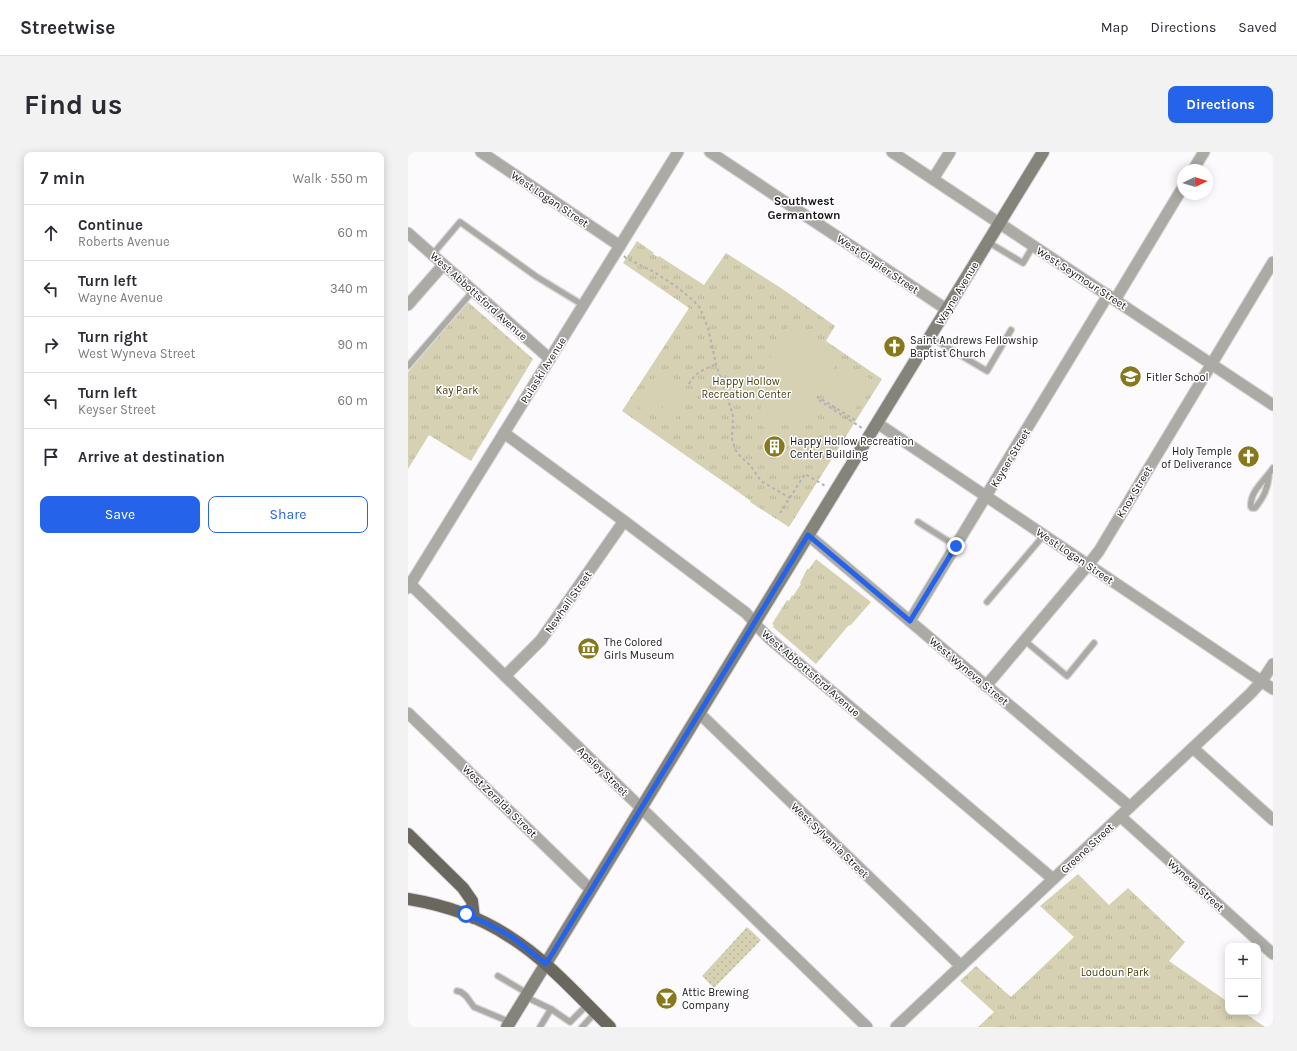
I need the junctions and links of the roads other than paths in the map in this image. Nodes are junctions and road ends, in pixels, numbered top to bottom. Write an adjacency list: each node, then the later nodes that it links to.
1 (481, 152): 14 (street, West Logan Street)
2 (678, 152): 14 (street, Pulaski Avenue)
3 (710, 152): 23 (street, West Clapier Street)
4 (892, 152): 9 (street, West Seymour Street)
5 (950, 152): 9 (street)
6 (1043, 152): 11 (main road, Wayne Avenue)
7 (1204, 152): 8 (street)
8 (1197, 164)
9 (933, 180): 11 (street, West Seymour Street)
10 (1177, 196): 20 (street, Keyser Street)
11 (999, 223): 13 (main road, Wayne Avenue); 15 (street, West Seymour Street)
12 (409, 236): 16 (street, West Abbottsford Avenue)
13 (987, 242): 15 (lane); 23 (main road, Wayne Avenue)
14 (620, 246): 22 (street, Pulaski Avenue)
15 (1033, 246): 20 (street, West Seymour Street)
16 (432, 254): 18 (street, West Abbottsford Avenue); 22 (lane)
17 (1273, 262): 27 (street, Knox Street)
18 (443, 265): 19 (street, West Abbottsford Avenue); 21 (street)
19 (473, 291): 26 (street, West Abbottsford Avenue); 28 (lane)
20 (1111, 298): 27 (street, West Seymour Street); 34 (street, Keyser Street)
21 (408, 305)
22 (583, 305): 26 (street, Pulaski Avenue)
23 (946, 309): 25 (main road, Wayne Avenue)
24 (1011, 330): 25 (lane)
25 (930, 336): 30 (main road, Wayne Avenue)
26 (550, 359): 31 (street, Pulaski Avenue)
27 (1212, 364): 29 (street, West Seymour Street); 40 (street, Knox Street)
28 (408, 366)
29 (1273, 405)
30 (877, 423): 34 (street, West Logan Street); 37 (main road, Wayne Avenue)
31 (504, 433): 35 (street, West Abbottsford Avenue); 41 (street, Pulaski Avenue)
32 (1273, 468): 33 (lane)
33 (1269, 475): 33 (lane)
34 (987, 496): 38 (street, West Logan Street); 39 (street, Keyser Street)
35 (624, 521): 44 (street, West Abbottsford Avenue); 48 (street, Newhall Street)
36 (918, 522): 39 (lane)
37 (808, 535): 43 (street, West Wyneva Street); 44 (main road, Wayne Avenue)
38 (1044, 535): 40 (street, West Logan Street); 42 (lane)
39 (956, 546): 43 (street, Keyser Street)
40 (1088, 565): 45 (street, Knox Street); 49 (street, West Logan Street)
41 (409, 584): 48 (street, Apsley Street)
42 (987, 602)
43 (910, 621): 50 (street, West Wyneva Street)
44 (755, 623): 53 (main road, Wayne Avenue); 60 (street, West Abbottsford Avenue)
45 (1024, 640): 46 (lane); 50 (street, Knox Street)
46 (1094, 643)
47 (1273, 664): 49 (street, Greene Street)
48 (505, 676): 56 (street, Apsley Street)
49 (1262, 681): 51 (street, West Logan Street); 54 (street, Greene Street)
50 (986, 686): 55 (street, West Wyneva Street)
51 (1273, 689)
52 (408, 713): 61 (street, West Zeralda Street)
53 (700, 713): 56 (main road, Wayne Avenue); 66 (street, West Sylvania Street)
54 (1193, 748): 55 (street, Greene Street); 58 (street)
55 (1130, 807): 57 (street, Greene Street)
56 (641, 808): 61 (main road, Wayne Avenue); 76 (street, Apsley Street)
57 (1120, 816): 60 (street, Greene Street); 64 (street, Wyneva Street)
58 (1273, 820)
59 (408, 834): 63 (main road)
60 (1054, 879): 66 (street, Greene Street)
61 (591, 890): 65 (main road, Wayne Avenue)
62 (408, 899): 63 (main road)
63 (474, 918): 65 (main road)
64 (1273, 954)
65 (546, 964): 69 (main road, Wayne Avenue); 71 (main road)
66 (961, 966): 77 (street, Greene Street)
67 (498, 976): 69 (lane)
68 (457, 992): 72 (lane)
69 (527, 995): 70 (lane); 72 (main road, Wayne Avenue)
70 (550, 1009): 71 (lane); 73 (lane)
71 (591, 1009): 74 (lane); 75 (main road)
72 (509, 1025)
73 (540, 1027)
74 (582, 1027)
75 (610, 1027)
76 (867, 1027)
77 (896, 1027)

